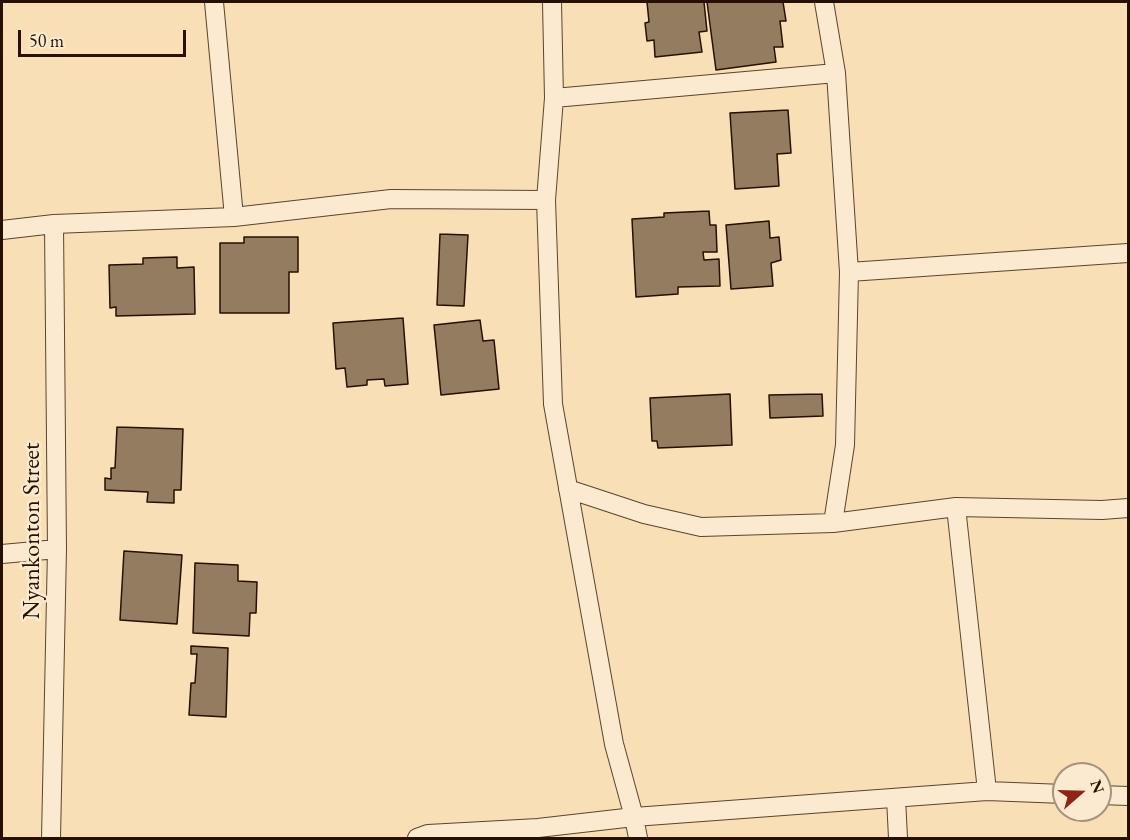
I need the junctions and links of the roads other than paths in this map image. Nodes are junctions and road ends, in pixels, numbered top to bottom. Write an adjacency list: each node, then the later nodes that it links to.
1 (214, 2): 7 (street)
2 (552, 2): 5 (street)
3 (824, 2): 4 (street)
4 (836, 73): 5 (street); 11 (street)
5 (554, 98): 6 (street)
6 (546, 200): 7 (street); 12 (street)
7 (234, 217): 8 (street)
8 (54, 224): 9 (street); 16 (street, Nyankonton Street)
9 (2, 230)
10 (1128, 253): 11 (street)
11 (849, 272): 15 (street)
12 (568, 489): 15 (street); 23 (street)
13 (956, 507): 14 (street); 15 (street); 18 (street)
14 (1128, 508)
15 (833, 523)
16 (57, 549): 17 (street); 24 (street, Nyankonton Street)
17 (2, 554)
18 (987, 791): 19 (street); 22 (street)
19 (1052, 794)
20 (1112, 795): 21 (street)
21 (1128, 796)
22 (897, 798): 23 (street); 27 (street)
23 (634, 817): 25 (street); 26 (street)
24 (51, 838)
25 (417, 838)
26 (638, 838)
27 (898, 838)

